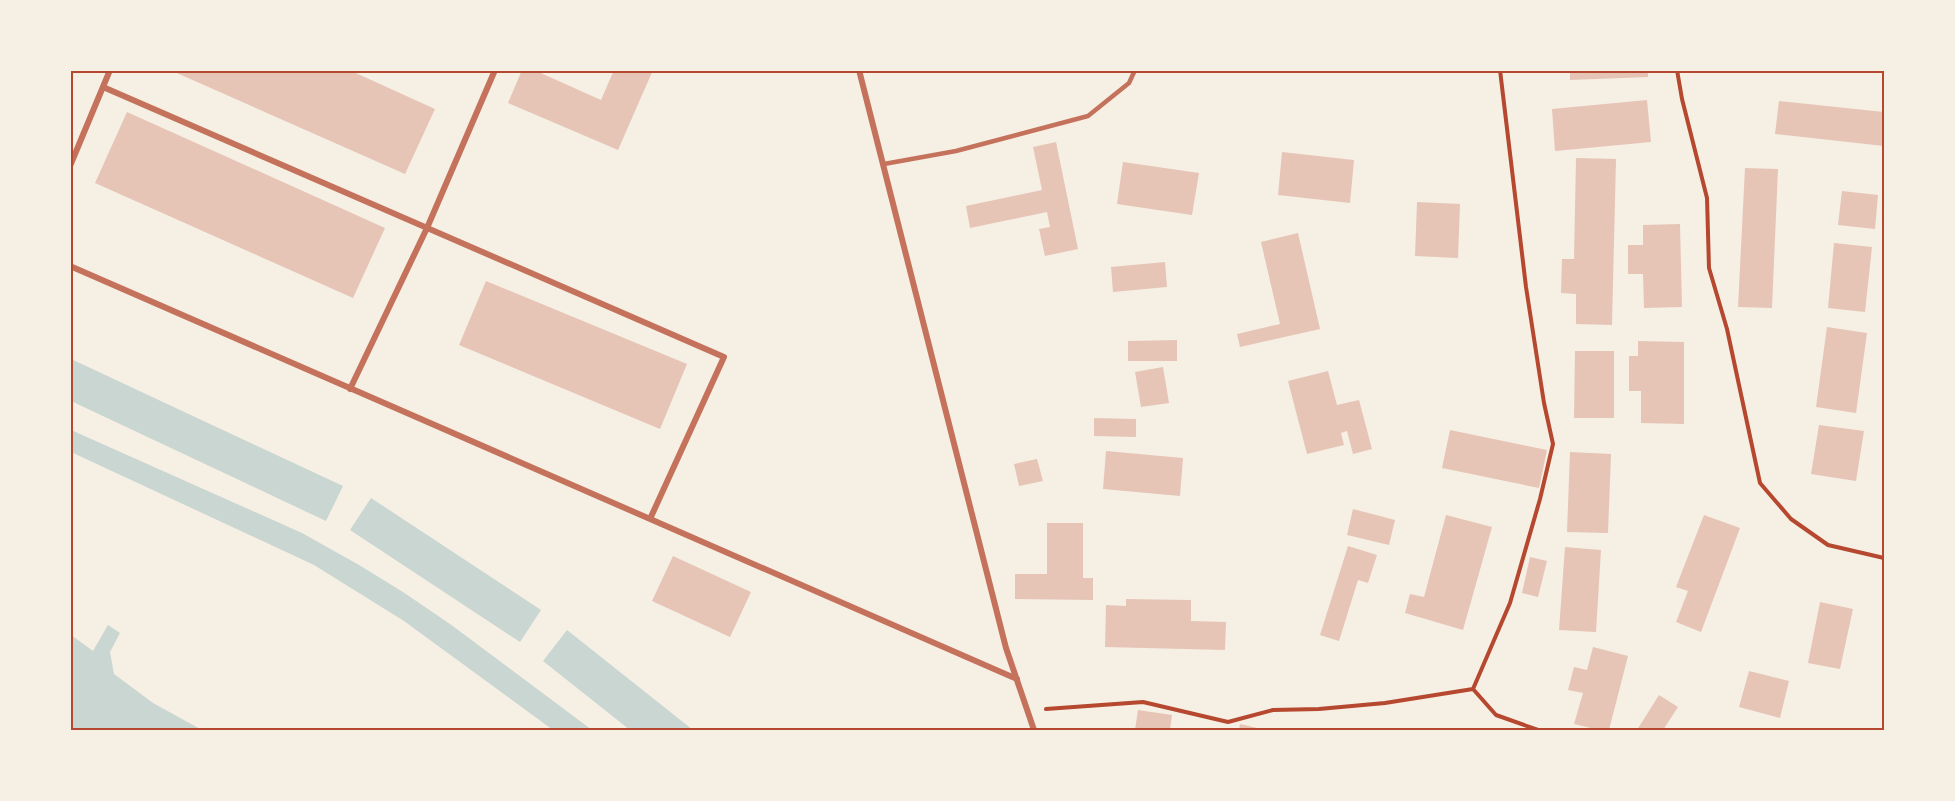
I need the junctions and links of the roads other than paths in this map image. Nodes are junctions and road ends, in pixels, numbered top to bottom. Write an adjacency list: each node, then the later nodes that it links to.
1 (110, 70): 5 (street)
2 (495, 70): 8 (street)
3 (859, 70): 6 (street)
4 (1135, 70): 6 (lane)
5 (103, 87): 7 (street); 8 (street)
6 (884, 164): 12 (street)
7 (70, 166)
8 (427, 228): 10 (street); 11 (street)
9 (70, 266): 10 (street)
10 (350, 389): 11 (street)
11 (650, 519): 12 (street)
12 (1017, 679): 13 (street)
13 (1034, 730)

